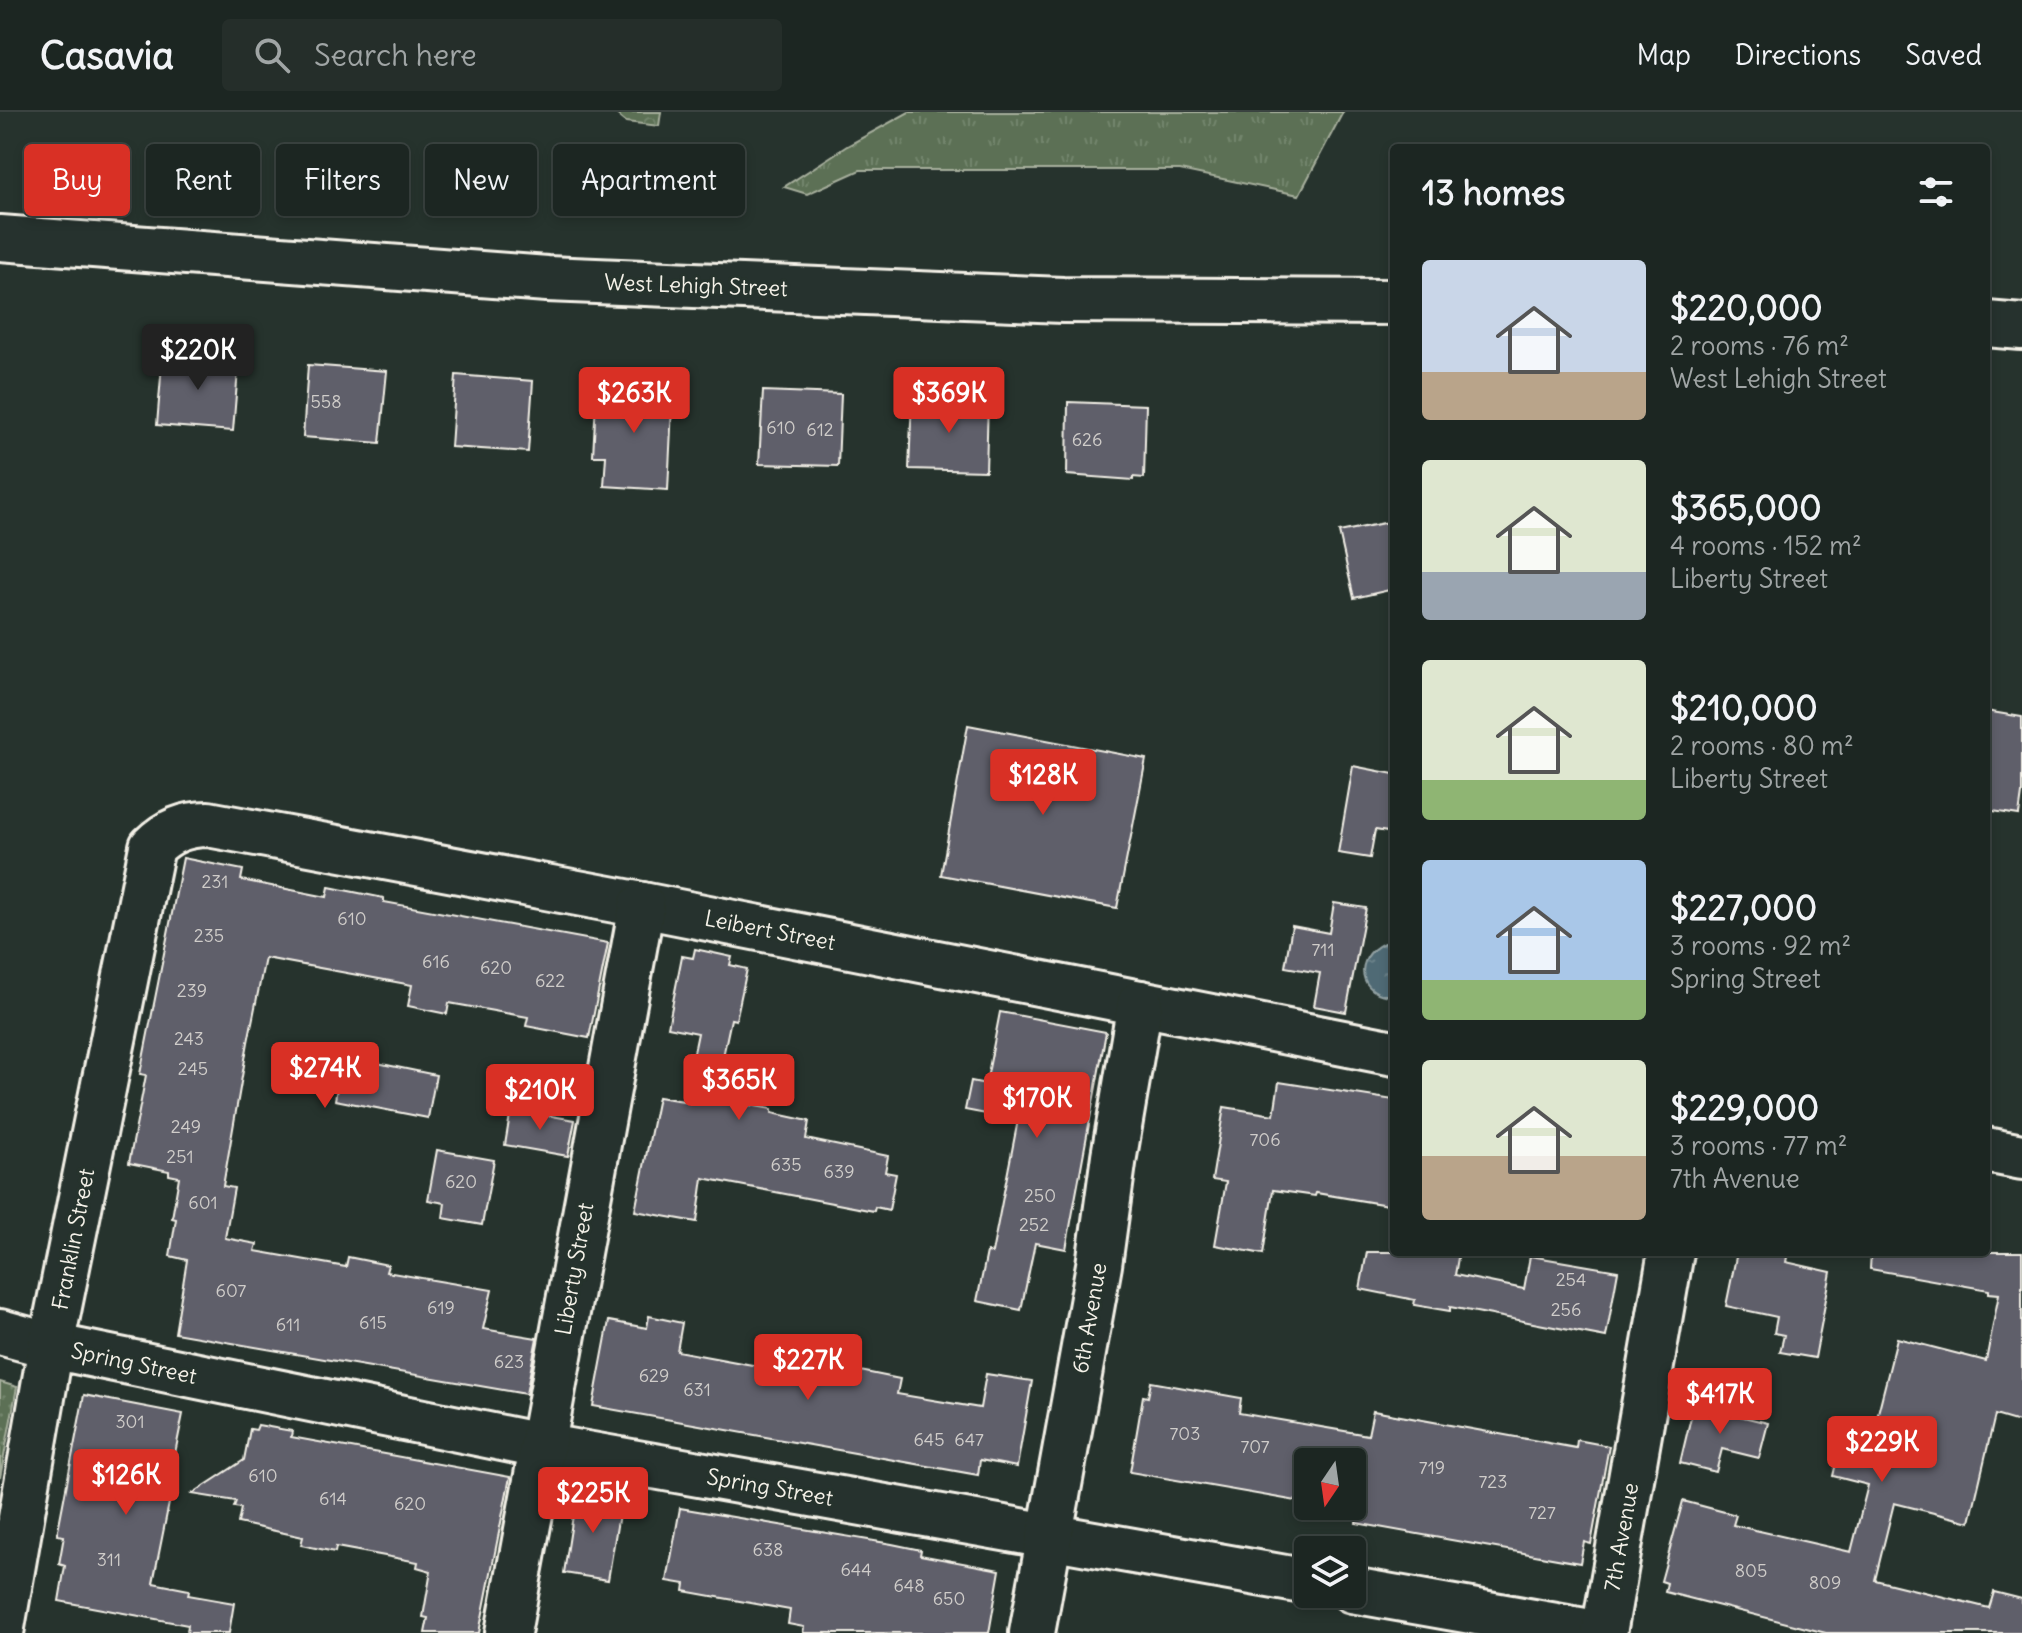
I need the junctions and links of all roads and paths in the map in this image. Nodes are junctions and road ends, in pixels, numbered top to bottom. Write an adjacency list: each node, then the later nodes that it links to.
1 (0, 238): 2 (street, West Lehigh Street)
2 (1390, 302)
3 (1990, 324): 4 (street)
4 (2022, 327)
5 (152, 847): 6 (street, Leibert Street); 13 (street, Franklin Street)
6 (642, 905): 7 (street, Leibert Street); 14 (street, Liberty Street)
7 (1140, 1003): 8 (street, Leibert Street); 15 (street, 6th Avenue)
8 (1390, 1052)
9 (1990, 1151): 10 (street)
10 (2022, 1157)
11 (1670, 1256): 22 (street, 7th Avenue)
12 (0, 1332): 13 (street, Spring Street)
13 (51, 1346): 14 (street, Spring Street); 18 (street, Franklin Street)
14 (541, 1446): 15 (street, Spring Street); 19 (street, Liberty Street)
15 (1049, 1537): 16 (street, Spring Street); 20 (street, 6th Avenue)
16 (1294, 1580)
17 (1366, 1592): 21 (street)
18 (1, 1633)
19 (508, 1633)
20 (1032, 1633)
21 (1596, 1633)
22 (1604, 1633)

